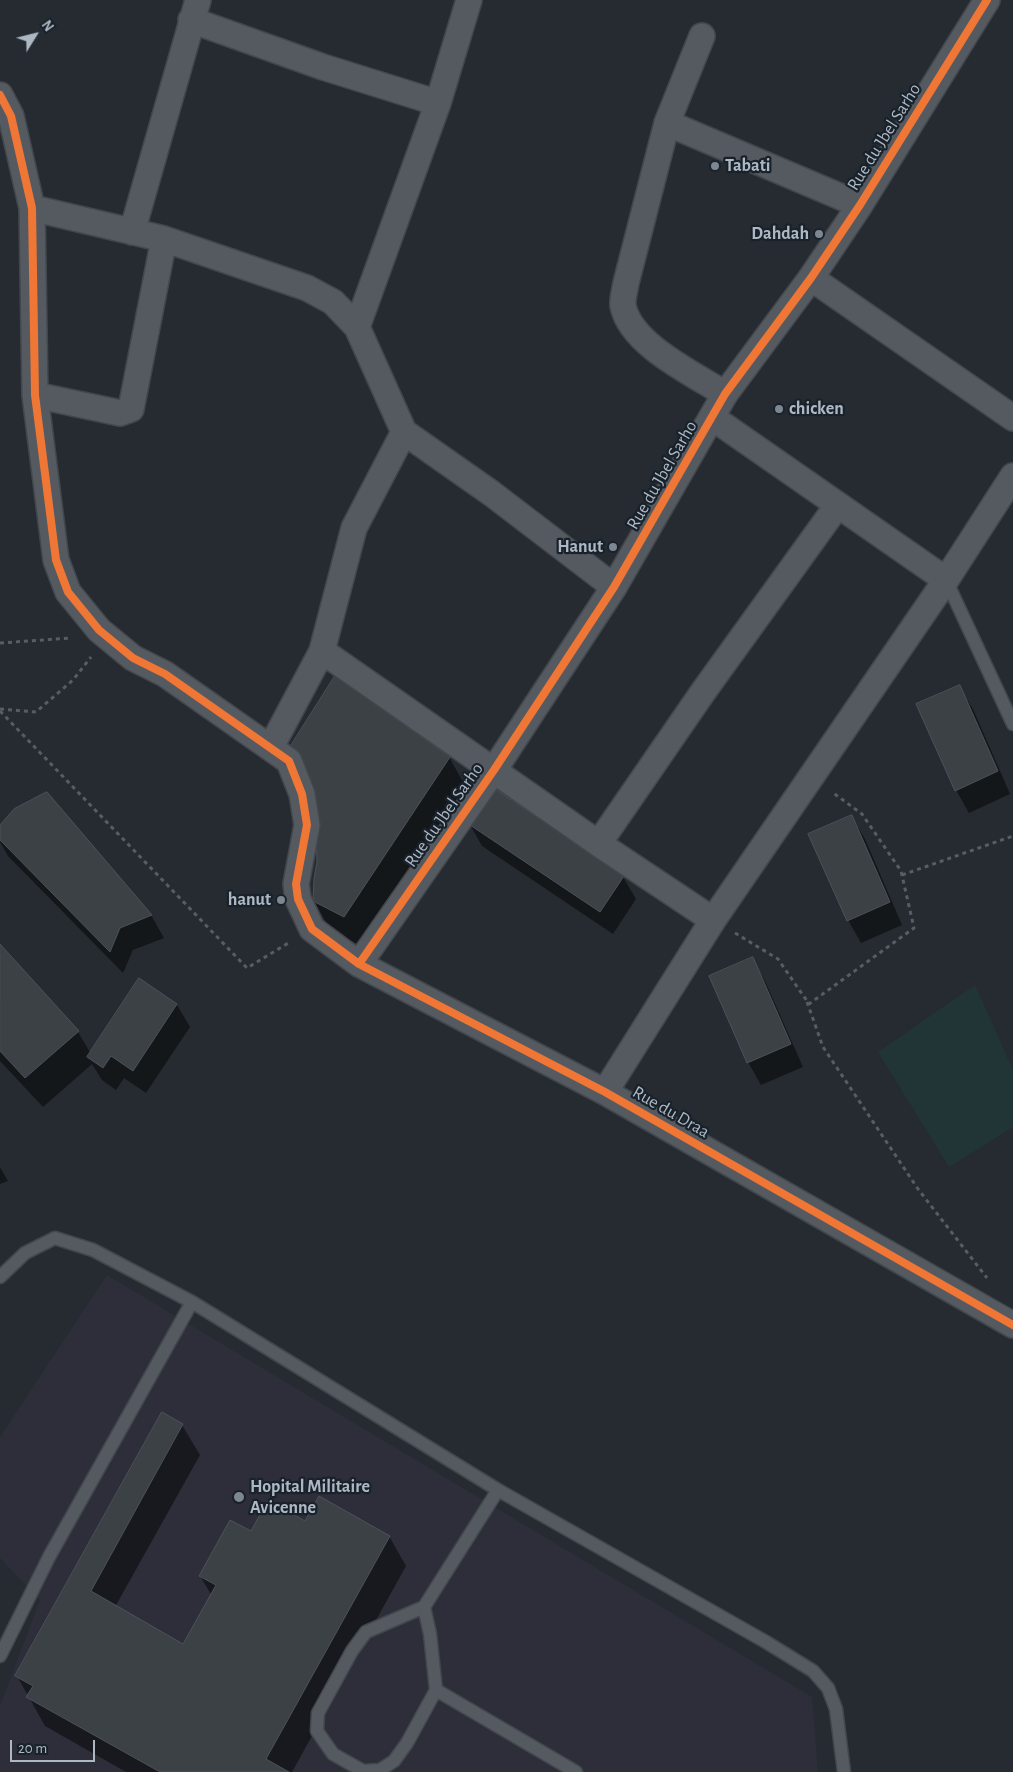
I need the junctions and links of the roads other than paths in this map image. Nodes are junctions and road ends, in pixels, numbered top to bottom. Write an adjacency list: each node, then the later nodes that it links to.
1 (469, 0): 6 (street)
2 (987, 0): 8 (street, Rue du Jbel Sarho)
3 (195, 10): 6 (street); 10 (street)
4 (702, 36): 7 (street)
5 (0, 95): 9 (street)
6 (438, 103): 13 (street)
7 (667, 122): 8 (street); 14 (street)
8 (860, 204): 12 (street, Rue du Jbel Sarho)
9 (32, 208): 10 (street); 15 (street)
10 (132, 232): 11 (street)
11 (164, 239): 13 (street); 15 (street)
12 (811, 278): 14 (street, Rue du Jbel Sarho); 17 (street)
13 (357, 327): 18 (street)
14 (725, 394): 16 (street, Rue du Jbel Sarho)
15 (35, 395): 25 (street)
16 (713, 418): 20 (street); 22 (street, Rue du Jbel Sarho)
17 (1013, 418)
18 (404, 432): 22 (street); 23 (street)
19 (1013, 476): 21 (street)
20 (837, 506): 21 (street); 27 (street)
21 (946, 580): 24 (lane); 28 (street)
22 (614, 587): 26 (street, Rue du Jbel Sarho)
23 (322, 651): 25 (street); 26 (street)
24 (1013, 724)
25 (271, 747): 29 (street, Rue du Draa)
26 (494, 770): 27 (street); 29 (street, Rue du Jbel Sarho)
27 (599, 843): 28 (street)
28 (713, 920): 30 (street)
29 (359, 964): 30 (street, Rue du Draa)
30 (605, 1092): 33 (street, Rue du Draa)
31 (0, 1277): 32 (lane)
32 (192, 1302): 34 (lane); 36 (lane)
33 (1013, 1325)
34 (498, 1490): 35 (lane); 39 (lane)
35 (424, 1607): 37 (lane); 37 (lane)
36 (0, 1656)
37 (436, 1690): 38 (lane)
38 (576, 1772)
39 (844, 1772)

